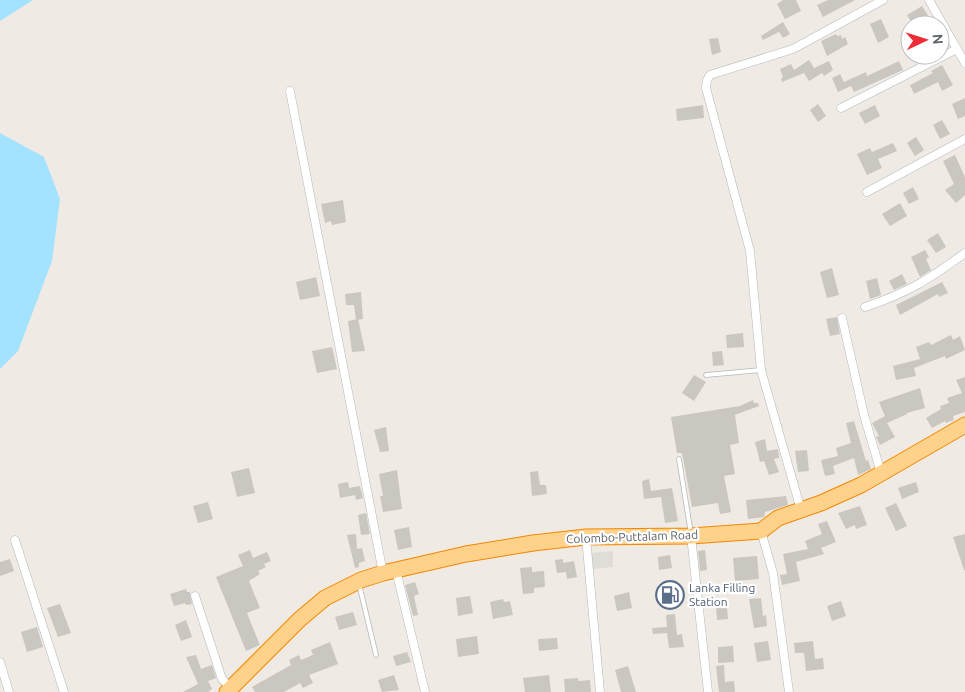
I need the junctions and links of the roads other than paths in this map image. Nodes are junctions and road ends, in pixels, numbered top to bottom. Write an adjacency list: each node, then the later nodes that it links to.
1 (883, 0): 12 (street)
2 (929, 0): 3 (street)
3 (957, 49): 4 (street); 6 (street)
4 (965, 63)
5 (290, 91): 22 (street)
6 (841, 108)
7 (965, 139): 8 (street)
8 (867, 192)
9 (965, 253): 10 (street)
10 (865, 307)
11 (842, 318): 16 (street)
12 (761, 370): 13 (lane); 17 (street)
13 (706, 375)
14 (965, 425): 16 (highway)
15 (679, 459): 19 (lane)
16 (881, 473): 17 (highway)
17 (801, 510): 18 (highway)
18 (761, 532): 19 (highway, Colombo-Puttalam Road); 33 (street)
19 (691, 536): 20 (highway, Colombo-Puttalam Road); 32 (street)
20 (586, 537): 22 (highway, Colombo-Puttalam Road); 31 (street)
21 (14, 540): 29 (street)
22 (390, 571): 23 (highway, Colombo-Puttalam Road); 30 (street)
23 (359, 582): 25 (lane); 27 (highway, Colombo-Puttalam Road)
24 (195, 596): 27 (street)
25 (376, 654)
26 (0, 662): 28 (street)
27 (229, 690)
28 (9, 692)
29 (64, 692)
30 (425, 692)
31 (600, 692)
32 (708, 692)
33 (789, 692)

